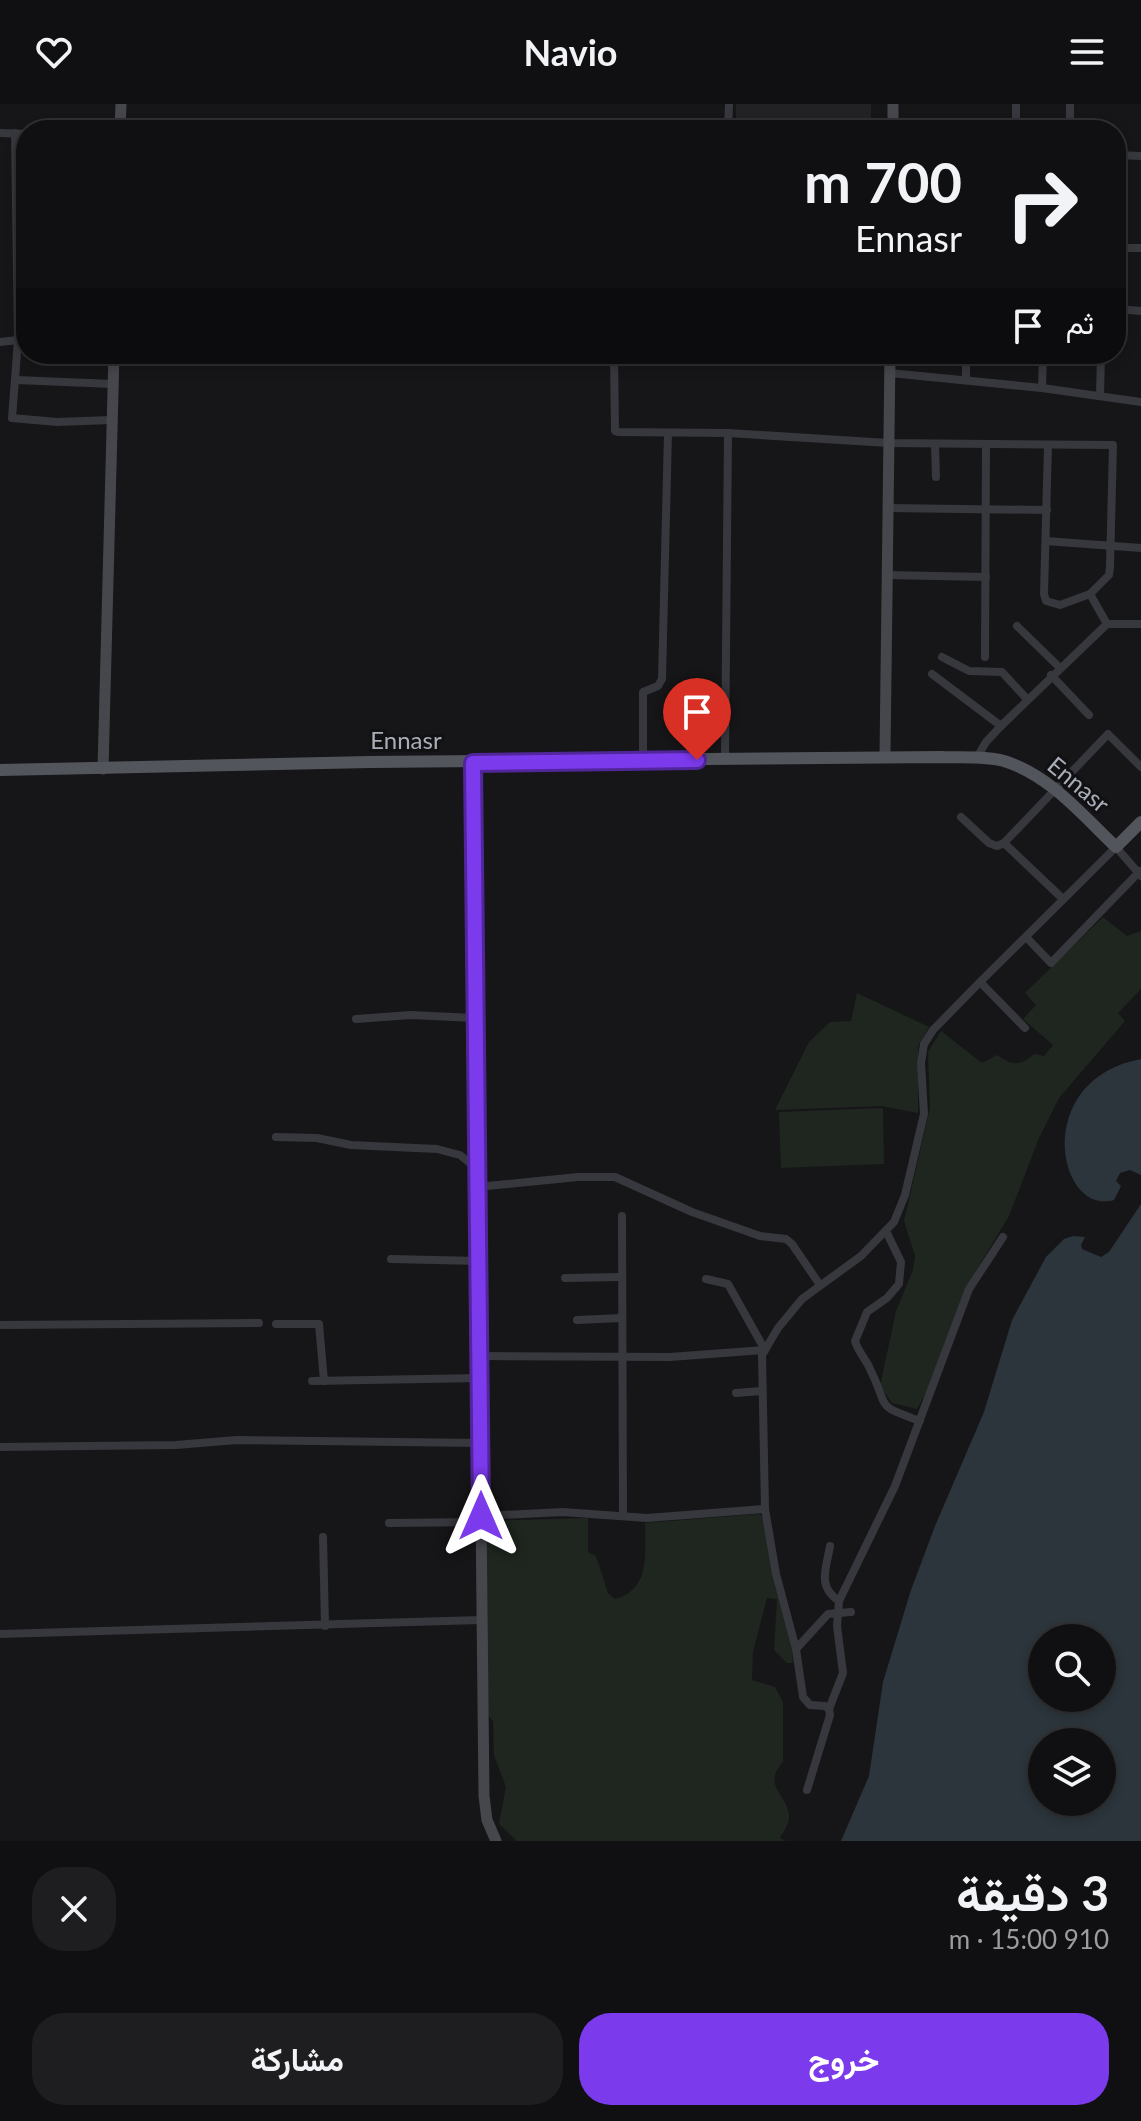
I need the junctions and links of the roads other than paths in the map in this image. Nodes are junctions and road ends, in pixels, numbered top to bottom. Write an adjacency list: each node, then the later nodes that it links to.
1 (0, 133): 2 (street)
2 (15, 133): 3 (street)
3 (16, 162)
4 (18, 364): 13 (street)
5 (114, 364): 14 (street)
6 (614, 364): 19 (street)
7 (890, 364): 21 (street)
8 (899, 364): 12 (street)
9 (966, 364): 12 (street)
10 (1043, 364): 15 (street)
11 (1101, 364): 16 (street)
12 (966, 379): 15 (street)
13 (16, 380): 14 (street); 18 (street)
14 (113, 384): 18 (street)
15 (1042, 388): 16 (street)
16 (1100, 396): 17 (street)
17 (1141, 402)
18 (111, 420): 52 (street)
19 (668, 433): 20 (street); 49 (street)
20 (728, 433): 21 (street); 47 (street)
21 (888, 443): 22 (street); 26 (street)
22 (935, 444): 23 (street); 25 (street)
23 (986, 444): 24 (street); 27 (street)
24 (1048, 445): 28 (street); 30 (street)
25 (936, 477)
26 (887, 508): 27 (street); 32 (street)
27 (987, 510): 28 (street); 33 (street)
28 (1047, 510): 29 (street)
29 (1046, 541): 30 (street); 34 (street)
30 (1111, 544): 31 (street); 34 (street)
31 (1141, 548)
32 (886, 575): 33 (street); 46 (street)
33 (986, 577): 39 (street)
34 (1090, 594): 35 (street)
35 (1107, 624): 36 (street); 40 (street)
36 (1141, 624)
37 (1017, 626): 40 (street)
38 (942, 657): 43 (street)
39 (985, 657)
40 (1059, 667): 42 (street)
41 (932, 674): 45 (street)
42 (1051, 675): 43 (street); 44 (street)
43 (1027, 699): 45 (street)
44 (1089, 715)
45 (1001, 726): 48 (street)
46 (885, 756): 47 (main road, Ennasr); 48 (main road, Ennasr)
47 (725, 759): 49 (main road, Ennasr)
48 (975, 759): 54 (main road, Ennasr)
49 (643, 761): 50 (main road, Ennasr)
50 (473, 763): 52 (main road, Ennasr); 63 (street)
51 (1141, 767): 54 (street)
52 (103, 769): 53 (main road, Ennasr)
53 (0, 770)
54 (1056, 790): 57 (street); 58 (main road, Ennasr)
55 (961, 817): 57 (street)
56 (1141, 822): 58 (main road)
57 (1004, 843): 60 (street)
58 (1116, 847): 59 (street); 60 (street)
59 (1140, 873): 61 (street)
60 (1063, 899): 61 (street)
61 (1026, 937): 62 (street)
62 (980, 982): 65 (street); 70 (street)
63 (474, 1018): 64 (street); 67 (street)
64 (356, 1019)
65 (1025, 1028)
66 (276, 1137): 67 (street)
67 (476, 1168): 68 (street)
68 (477, 1187): 73 (street); 77 (street)
69 (622, 1216): 74 (street)
70 (886, 1231): 77 (street); 91 (street)
71 (1003, 1237): 91 (street)
72 (391, 1259): 73 (street)
73 (478, 1261): 84 (street)
74 (622, 1277): 75 (street); 78 (street)
75 (565, 1278)
76 (706, 1279): 83 (street)
77 (820, 1285): 83 (street)
78 (622, 1318): 79 (street); 85 (street)
79 (577, 1320)
80 (259, 1323): 82 (street)
81 (276, 1324): 88 (street)
82 (0, 1325)
83 (765, 1350): 85 (street); 89 (street)
84 (481, 1356): 85 (street); 86 (street)
85 (623, 1357): 95 (street)
86 (480, 1378): 88 (street); 92 (street)
87 (312, 1381): 88 (street)
88 (324, 1381)
89 (761, 1391): 90 (street); 94 (street)
90 (736, 1393)
91 (920, 1421): 100 (street)
92 (481, 1443): 93 (street); 96 (street)
93 (0, 1447)
94 (765, 1509): 95 (street); 106 (street)
95 (623, 1516): 96 (street)
96 (481, 1519): 97 (street); 103 (street)
97 (389, 1523)
98 (323, 1537): 104 (street)
99 (830, 1546): 100 (street)
100 (839, 1601): 101 (street)
101 (837, 1612): 102 (street); 106 (street); 107 (street)
102 (851, 1612)
103 (481, 1620): 104 (street); 109 (street)
104 (325, 1626): 105 (street)
105 (0, 1634)
106 (796, 1649): 107 (street)
107 (829, 1709): 108 (street)
108 (807, 1790)
109 (496, 1841)

